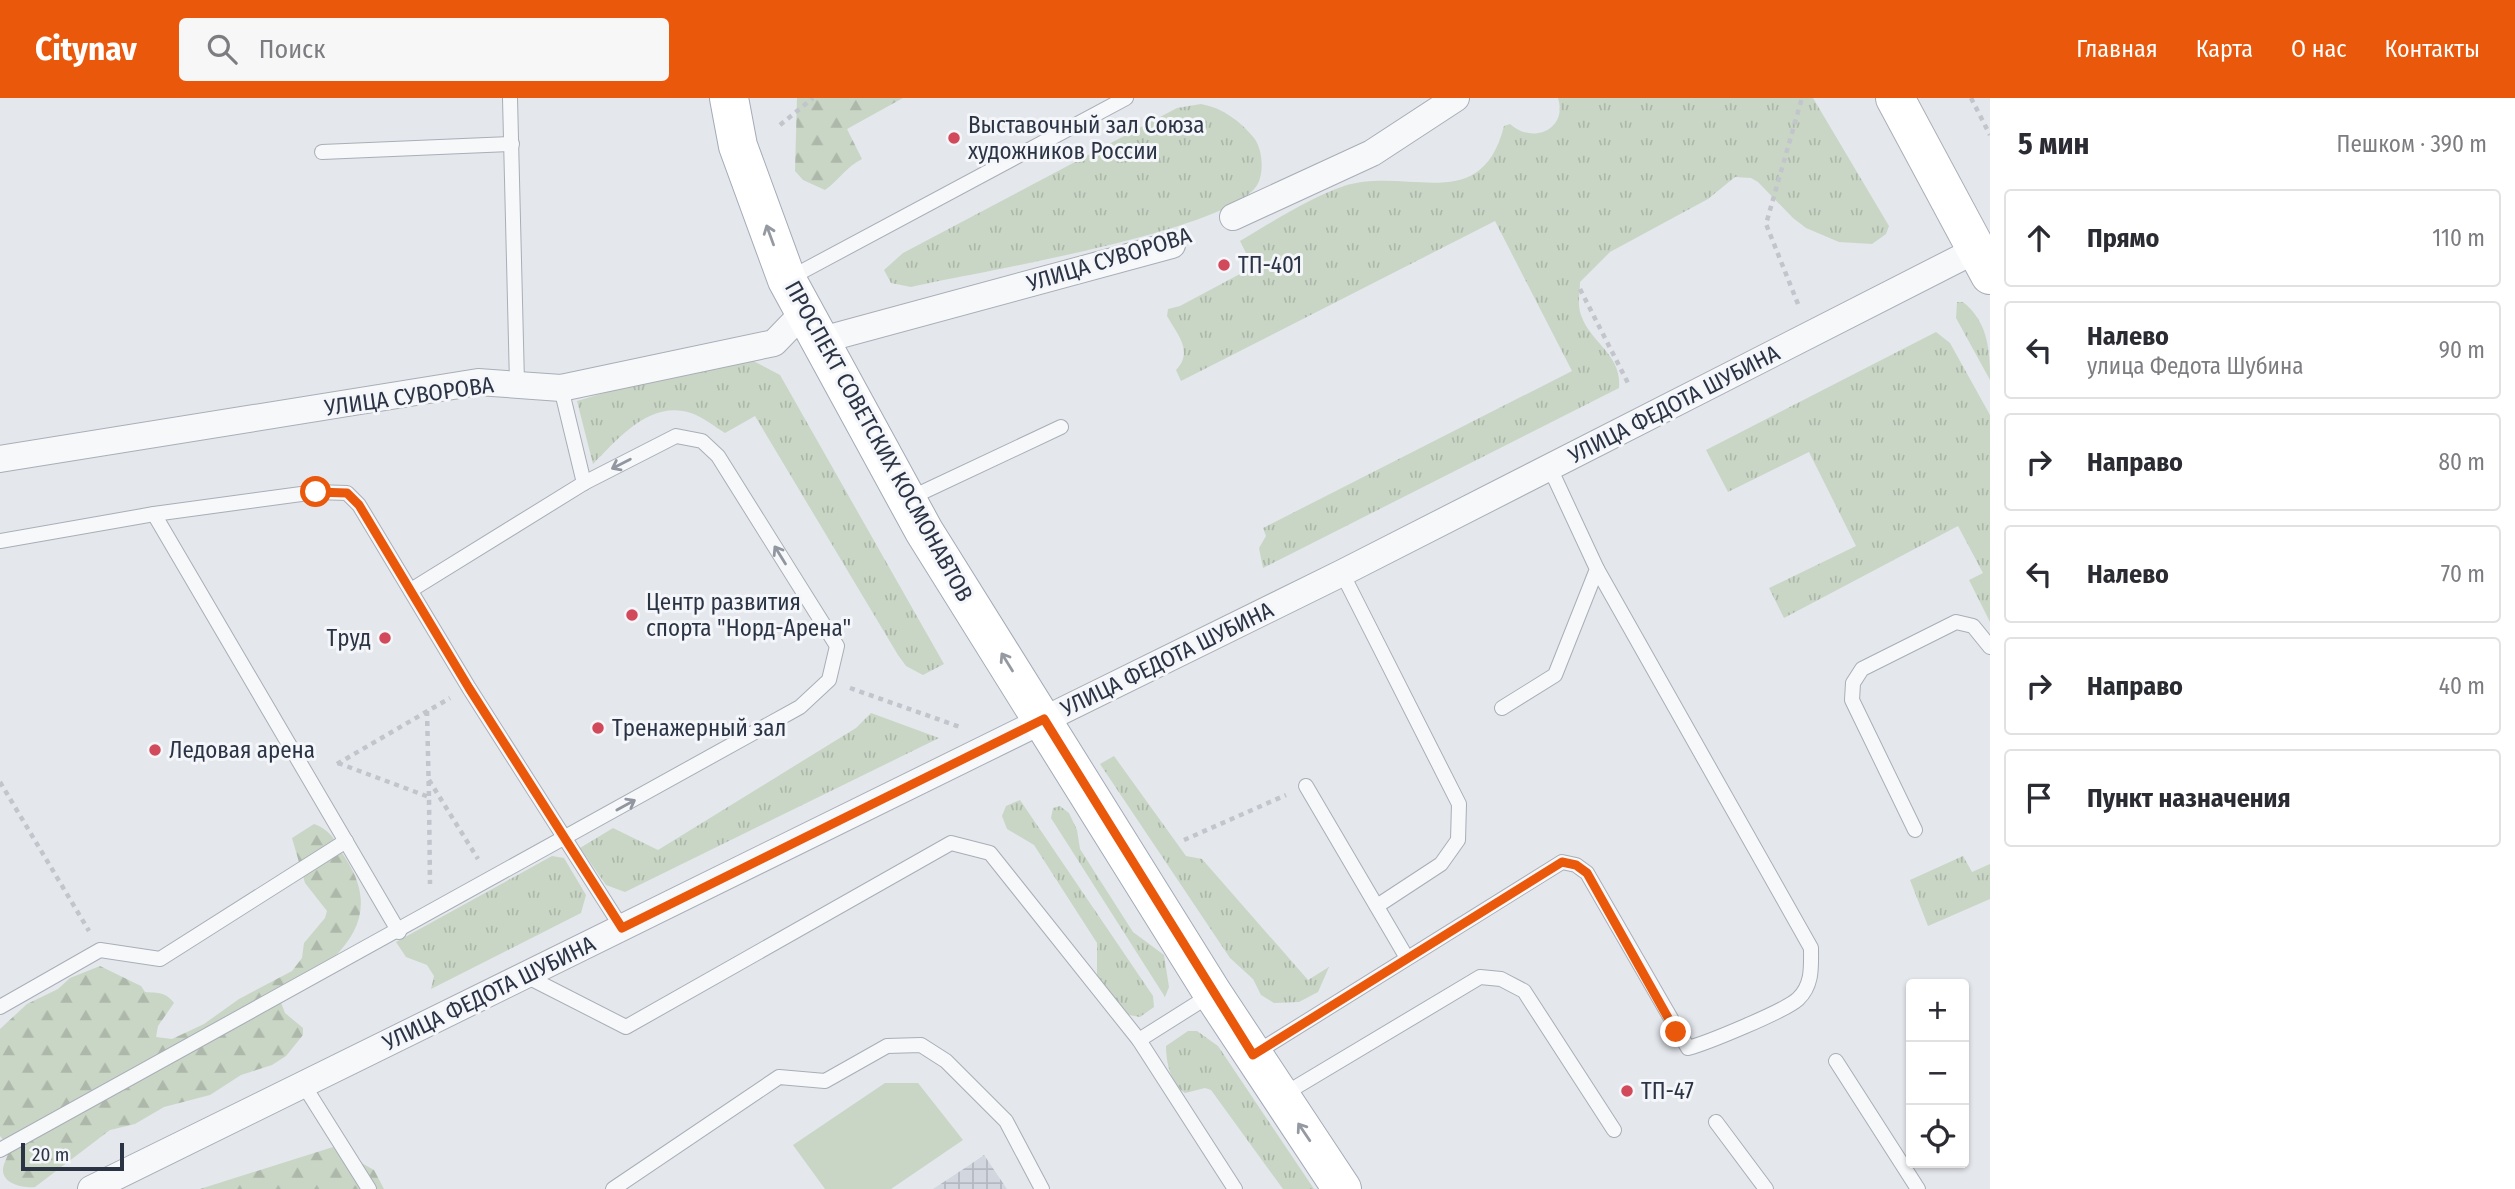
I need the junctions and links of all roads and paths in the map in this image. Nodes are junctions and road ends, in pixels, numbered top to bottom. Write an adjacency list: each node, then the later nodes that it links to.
1 (510, 98): 11 (lane)
2 (729, 98): 18 (main road, ПРОСПЕКТ СОВЕТСКИХ КОСМОНАВТОВ, one-way to 2)
3 (813, 98): 9 (path)
4 (1126, 98): 18 (lane)
5 (1457, 98): 13 (street)
6 (1802, 98): 17 (path)
7 (1895, 98): 15 (main road)
8 (1971, 98): 10 (path)
9 (780, 125)
10 (1990, 135)
11 (512, 144): 12 (lane); 19 (lane)
12 (322, 152)
13 (1233, 217)
14 (1172, 245): 18 (street, УЛИЦА СУВОРОВА)
15 (1983, 263): 24 (street, УЛИЦА ФЕДОТА ШУБИНА)
16 (1580, 289): 20 (path)
17 (1798, 304)
18 (803, 311): 21 (street, УЛИЦА СУВОРОВА); 26 (main road, ПРОСПЕКТ СОВЕТСКИХ КОСМОНАВТОВ)
19 (517, 383): 21 (street, УЛИЦА СУВОРОВА); 23 (street, УЛИЦА СУВОРОВА)
20 (1630, 387)
21 (561, 388): 25 (lane)
22 (1061, 427): 26 (lane)
23 (0, 459)
24 (1550, 468): 29 (lane); 30 (street, УЛИЦА ФЕДОТА ШУБИНА)
25 (584, 483): 31 (lane); 33 (lane, one-way to 25)
26 (906, 499): 37 (main road, ПРОСПЕКТ СОВЕТСКИХ КОСМОНАВТОВ, one-way to 26)
27 (154, 514): 28 (lane); 31 (lane); 40 (lane)
28 (0, 541)
29 (1597, 569): 35 (lane); 55 (lane)
30 (1342, 573): 37 (street, УЛИЦА ФЕДОТА ШУБИНА); 50 (lane)
31 (411, 590): 34 (lane)
32 (1990, 647): 45 (lane)
33 (829, 680): 38 (path); 46 (lane, one-way to 33)
34 (469, 688): 36 (path); 46 (lane)
35 (1502, 708)
36 (427, 711): 39 (path); 41 (path)
37 (1044, 719): 52 (street, УЛИЦА ФЕДОТА ШУБИНА); 57 (main road, ПРОСПЕКТ СОВЕТСКИХ КОСМОНАВТОВ)
38 (971, 731)
39 (338, 764): 40 (path); 44 (path)
40 (309, 780): 48 (lane)
41 (429, 780): 44 (path); 49 (path)
42 (0, 782): 54 (path)
43 (1306, 786): 47 (path); 50 (lane)
44 (429, 796): 51 (path)
45 (1915, 830)
46 (566, 839): 49 (lane); 52 (lane)
47 (1184, 840)
48 (346, 841): 53 (lane); 54 (lane)
49 (490, 878): 51 (lane)
50 (1377, 906): 55 (lane)
51 (431, 913): 53 (lane)
52 (622, 928): 56 (street, УЛИЦА ФЕДОТА ШУБИНА)
53 (399, 932): 66 (lane)
54 (100, 950): 58 (lane)
55 (1407, 958): 60 (lane)
56 (526, 976): 59 (lane); 62 (street, УЛИЦА ФЕДОТА ШУБИНА)
57 (1213, 994): 59 (lane); 60 (main road, ПРОСПЕКТ СОВЕТСКИХ КОСМОНАВТОВ)
58 (0, 1007)
59 (1139, 1040): 71 (lane)
60 (1253, 1055): 63 (main road, ПРОСПЕКТ СОВЕТСКИХ КОСМОНАВТОВ)
61 (1836, 1060): 74 (lane)
62 (303, 1084): 67 (street, УЛИЦА ФЕДОТА ШУБИНА); 68 (lane)
63 (1280, 1096): 65 (lane); 72 (main road, ПРОСПЕКТ СОВЕТСКИХ КОСМОНАВТОВ, one-way to 63)
64 (1716, 1122): 73 (lane)
65 (1614, 1130)
66 (0, 1150)
67 (91, 1189)
68 (369, 1189)
69 (612, 1189): 70 (lane)
70 (1042, 1189)
71 (1235, 1189)
72 (1342, 1189)
73 (1766, 1189)
74 (1918, 1189)

